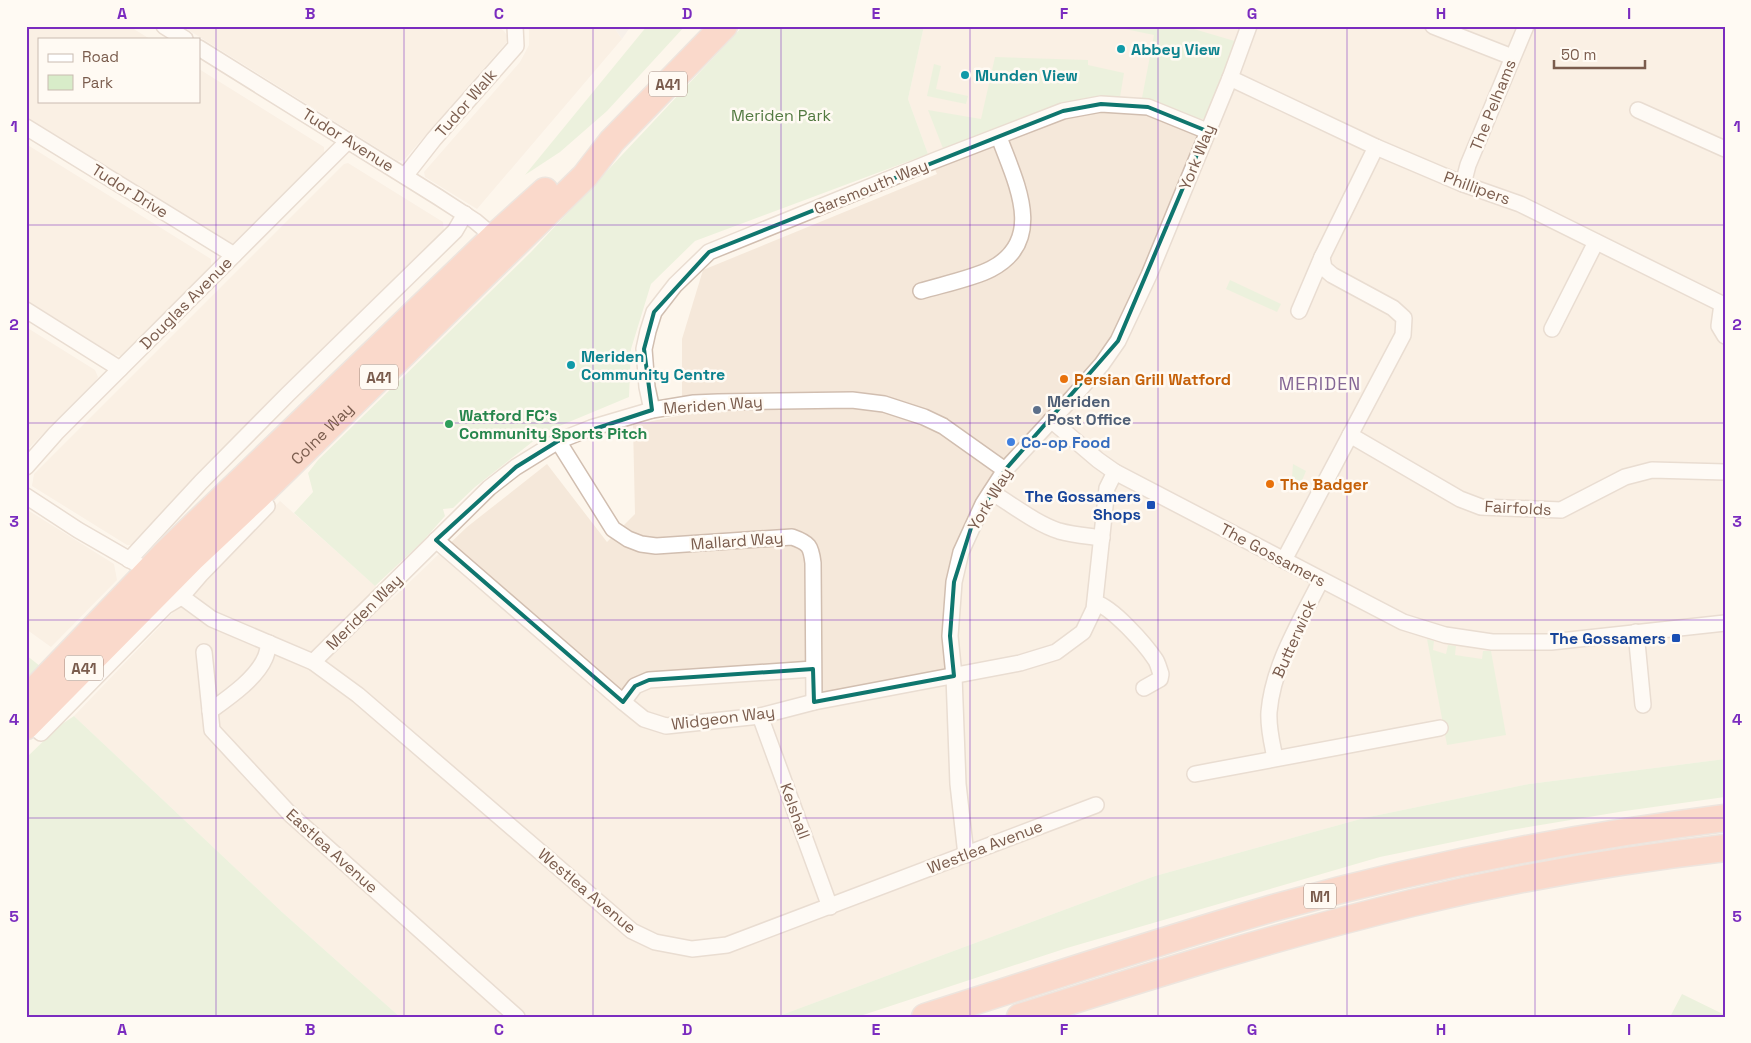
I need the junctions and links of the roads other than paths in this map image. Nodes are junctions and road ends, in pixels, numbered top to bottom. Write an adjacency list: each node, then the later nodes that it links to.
1 (164, 26): 7 (street)
2 (515, 26): 19 (street, Tudor Walk)
3 (724, 26): 16 (highway, Colne Way / A41)
4 (1249, 26): 10 (street, York Way)
5 (1433, 26): 9 (street)
6 (1526, 26): 9 (street, The Pelhams)
7 (183, 38)
8 (200, 49): 15 (street, Tudor Avenue)
9 (1512, 57): 20 (street, The Pelhams)
10 (1230, 78): 13 (street, York Way); 17 (street, Phillipers)
11 (1638, 110): 18 (street)
12 (26, 127): 24 (street, Tudor Drive)
13 (1208, 131): 14 (street, Garsmouth Way); 34 (street, York Way)
14 (999, 137): 26 (street); 33 (street, Garsmouth Way)
15 (348, 141): 19 (street, Tudor Avenue); 24 (street, Douglas Avenue)
16 (612, 142): 22 (highway, Colne Way / A41); 49 (highway, Colne Way / A41)
17 (1376, 147): 20 (street, Phillipers); 25 (street)
18 (1725, 149)
19 (405, 176): 21 (street, Tudor Avenue)
20 (1463, 184): 23 (street, Phillipers)
21 (465, 214): 22 (street, Tudor Avenue); 49 (street, Colne Way)
22 (494, 237): 49 (highway, Colne Way / A41)
23 (1596, 242): 27 (street, Phillipers); 30 (street)
24 (234, 255): 32 (street, Douglas Avenue)
25 (1322, 256): 29 (street); 35 (street)
26 (922, 291)
27 (1724, 304): 31 (street, Phillipers)
28 (26, 310): 32 (street)
29 (1299, 311)
30 (1552, 329)
31 (1725, 336)
32 (120, 369): 37 (street, Douglas Avenue)
33 (652, 410): 36 (street, Meriden Way); 38 (street, Meriden Way)
34 (1051, 420): 38 (street, York Way); 39 (street, The Gossamers)
35 (1350, 435): 40 (street, Fairfolds); 48 (street)
36 (558, 441): 47 (street, Meriden Way); 57 (street, Mallard Way)
37 (26, 467)
38 (1005, 470): 42 (street, York Way)
39 (1114, 472): 46 (street, Widgeon Way); 48 (street, The Gossamers)
40 (1725, 472)
41 (26, 490): 45 (street)
42 (991, 492): 46 (street); 58 (street, York Way)
43 (26, 496): 45 (street)
44 (26, 504): 45 (street)
45 (78, 530): 49 (street, Westlea Avenue)
46 (1102, 538): 51 (street, Widgeon Way)
47 (436, 540): 56 (street, Meriden Way); 60 (street, Widgeon Way)
48 (1284, 560): 50 (street, The Gossamers)
49 (156, 579): 54 (street, Westlea Avenue); 64 (highway, Colne Way / A41); 64 (street, Colne Way)
50 (1321, 580): 53 (street, The Gossamers); 67 (street, Butterwick)
51 (1096, 602): 58 (street, Widgeon Way); 59 (street)
52 (1725, 623): 53 (street, The Gossamers)
53 (1636, 632): 62 (street)
54 (270, 643): 56 (street, Westlea Avenue); 63 (street)
55 (204, 652): 63 (street, Eastlea Avenue)
56 (313, 662): 73 (street, Westlea Avenue)
57 (813, 669): 60 (street); 61 (street, Mallard Way)
58 (954, 676): 61 (street, Widgeon Way); 72 (street, York Way)
59 (1144, 688)
60 (623, 702): 65 (street, Widgeon Way)
61 (814, 702): 65 (street, Widgeon Way)
62 (1643, 705)
63 (210, 711): 74 (street, Eastlea Avenue)
64 (27, 716)
65 (760, 716): 73 (street, Kelshall)
66 (1440, 728): 67 (street)
67 (1275, 758): 68 (street)
68 (1195, 774)
69 (1096, 805): 72 (street, Westlea Avenue)
70 (1725, 818): 75 (highway, M1)
71 (1725, 848): 76 (highway, M1)
72 (966, 855): 73 (street, Westlea Avenue)
73 (830, 907)
74 (517, 1017)
75 (925, 1017)
76 (1020, 1017)

